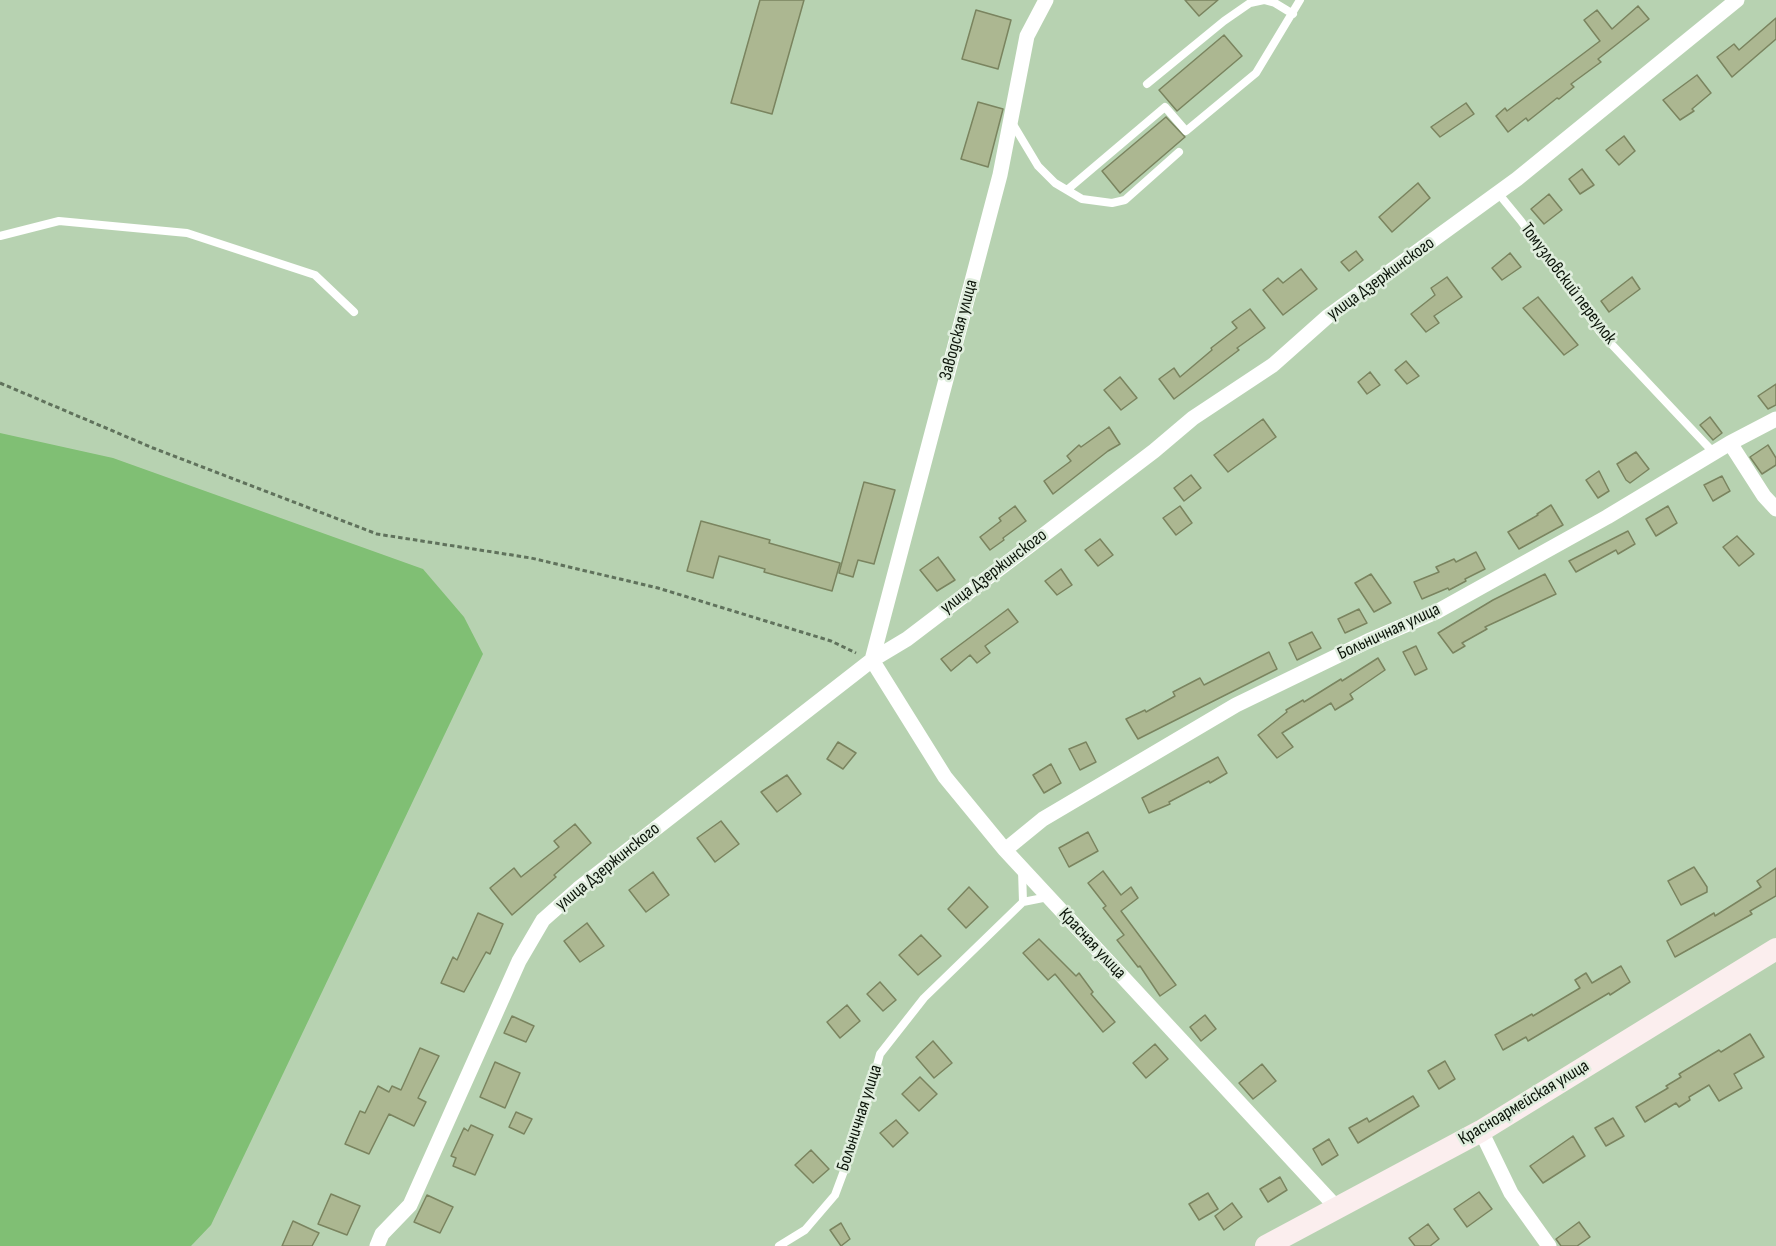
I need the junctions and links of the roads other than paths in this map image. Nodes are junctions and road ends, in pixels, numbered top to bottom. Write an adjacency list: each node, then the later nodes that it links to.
1 (1046, 0): 6 (street, Заводская улица)
2 (1300, 0): 4 (lane)
3 (1737, 0): 9 (street, улица Дзержинского)
4 (1293, 14): 5 (lane); 8 (lane)
5 (1147, 84)
6 (1011, 120): 8 (lane); 16 (street, Заводская улица)
7 (1179, 152): 8 (lane)
8 (1067, 190)
9 (1498, 193): 14 (lane, Томузловский переулок); 16 (street, улица Дзержинского)
10 (0, 236): 11 (lane)
11 (354, 312)
12 (1776, 419): 13 (street, Больничная улица)
13 (1730, 443): 14 (street, Больничная улица); 15 (street)
14 (1714, 453): 17 (street, Больничная улица)
15 (1776, 509)
16 (872, 660): 17 (street, Красная улица); 24 (street, улица Дзержинского)
17 (1005, 850): 18 (street, Красная улица)
18 (1022, 869): 19 (street, Красная улица); 20 (lane)
19 (1048, 897): 20 (lane); 23 (street, Красная улица)
20 (1023, 902): 25 (lane, Больничная улица)
21 (1776, 950): 22 (main road, Красноармейская улица)
22 (1481, 1131): 23 (main road, Красноармейская улица); 27 (street)
23 (1337, 1208): 26 (main road, Красноармейская улица)
24 (377, 1246)
25 (779, 1246)
26 (1266, 1246)
27 (1549, 1246)

